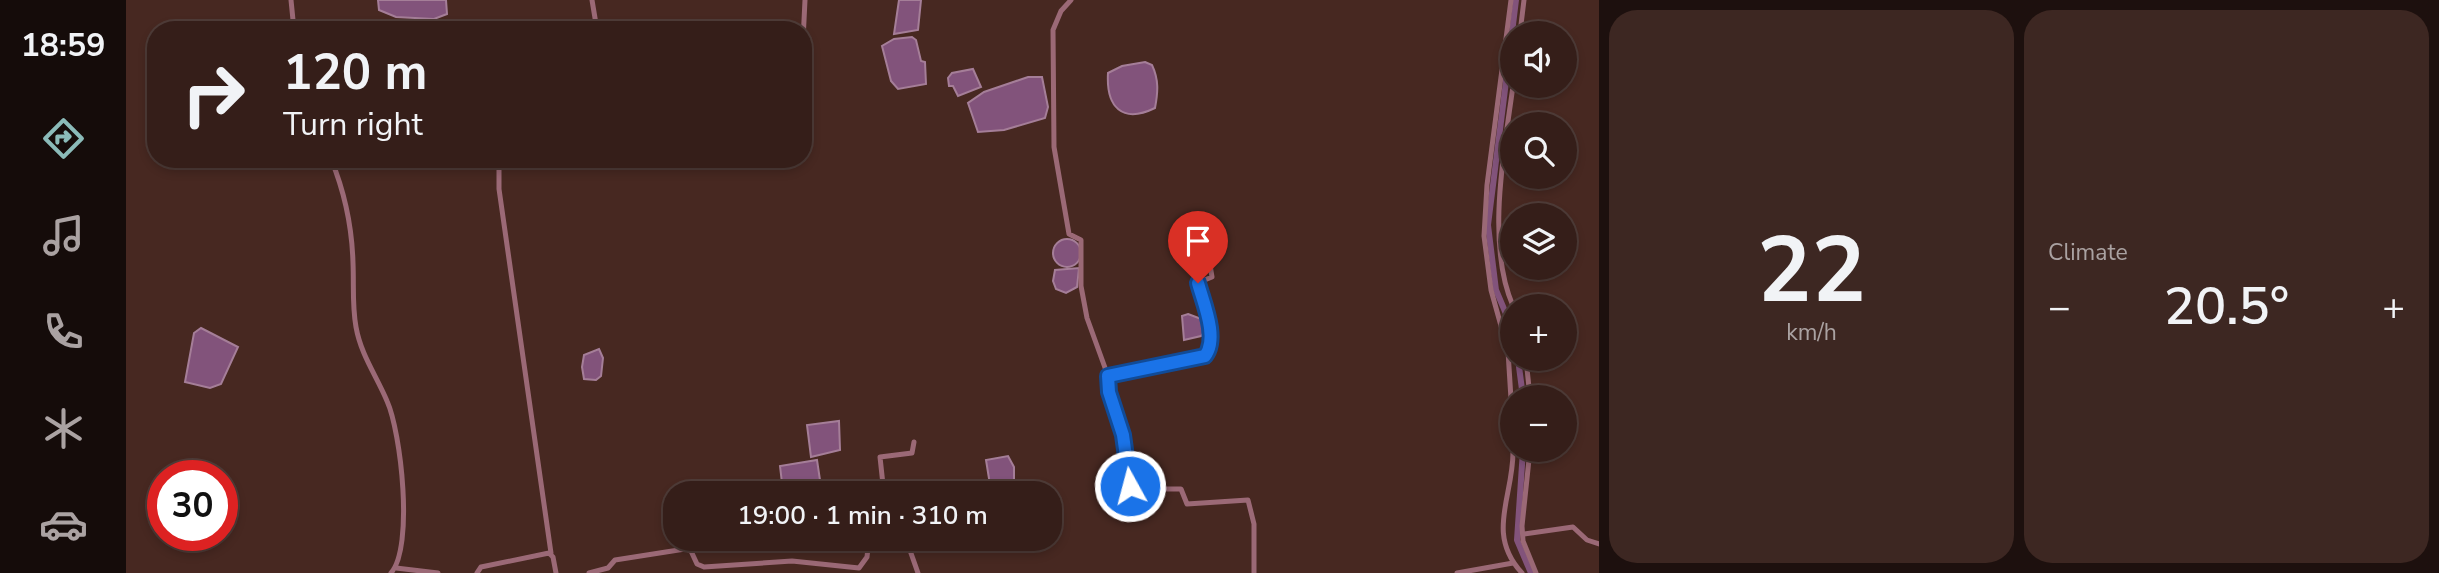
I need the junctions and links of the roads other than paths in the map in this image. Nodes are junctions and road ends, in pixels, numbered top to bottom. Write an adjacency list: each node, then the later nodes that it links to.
1 (291, 0): 7 (street)
2 (592, 0): 8 (street)
3 (805, 0): 9 (street)
4 (1071, 0): 16 (street)
5 (1511, 0): 17 (street)
6 (1524, 0): 10 (street)
7 (293, 21)
8 (596, 21)
9 (804, 21)
10 (1521, 21)
11 (1512, 98): 15 (street)
12 (334, 168): 30 (street)
13 (499, 168): 28 (street)
14 (1186, 244): 16 (street)
15 (1507, 294)
16 (1108, 376): 36 (street)
17 (1510, 385)
18 (914, 442): 21 (street)
19 (1513, 462): 29 (street)
20 (1529, 462): 22 (street)
21 (883, 481)
22 (1524, 534): 23 (street); 39 (street)
23 (1599, 544)
24 (671, 551): 34 (street)
25 (691, 551): 26 (street)
26 (868, 551)
27 (910, 551): 35 (street)
28 (551, 553): 32 (street); 33 (street)
29 (1513, 563): 37 (street); 38 (street)
30 (394, 570): 31 (street)
31 (438, 573)
32 (477, 573)
33 (556, 573)
34 (589, 573)
35 (918, 573)
36 (1254, 573)
37 (1457, 573)
38 (1522, 573)
39 (1536, 573)

